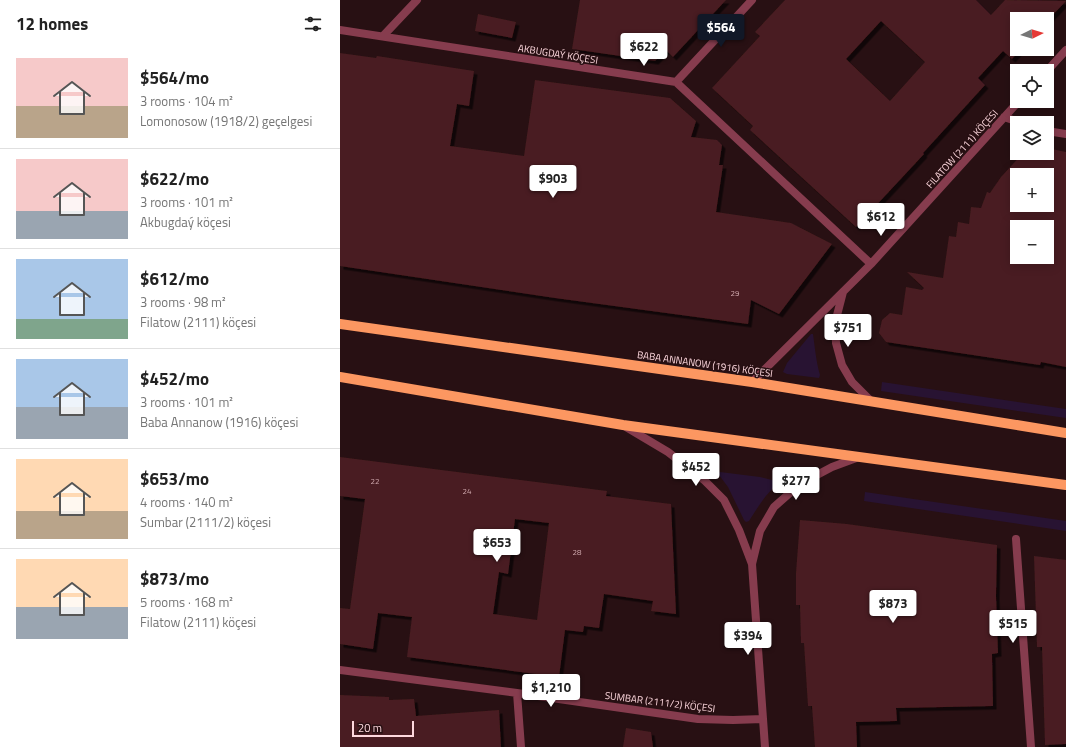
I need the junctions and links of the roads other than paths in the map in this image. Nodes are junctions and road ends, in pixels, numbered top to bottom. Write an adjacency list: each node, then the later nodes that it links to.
1 (417, 0): 4 (street)
2 (752, 0): 7 (street)
3 (340, 30): 4 (street, AKBUGDAÝ KÖÇESI)
4 (384, 36): 7 (street, AKBUGDAÝ KÖÇESI)
5 (1066, 50): 6 (street)
6 (1053, 64)
7 (676, 82): 13 (street)
8 (1012, 108): 9 (street, FILATOW (2111) KÖÇESI)
9 (1004, 117): 10 (street); 13 (street, FILATOW (2111) KÖÇESI)
10 (1010, 119)
11 (1054, 131): 12 (street)
12 (1066, 134)
13 (871, 264): 14 (street, FILATOW (2111) KÖÇESI)
14 (843, 292): 17 (street, FILATOW (2111) KÖÇESI); 18 (street)
15 (340, 324): 17 (main road, BABA ANNANOW (1916) KÖÇESI)
16 (340, 377): 19 (main road)
17 (752, 382): 18 (main road, BABA ANNANOW (1916) KÖÇESI)
18 (870, 401): 20 (main road, BABA ANNANOW (1916) KÖÇESI)
19 (623, 425): 21 (main road); 24 (street)
20 (1066, 433)
21 (860, 457): 22 (main road); 24 (street)
22 (1066, 485)
23 (1016, 539): 30 (street)
24 (752, 564): 27 (street)
25 (340, 670): 26 (street, SUMBAR (2111/2) KÖÇESI)
26 (517, 692): 27 (street, SUMBAR (2111/2) KÖÇESI); 28 (street)
27 (763, 719): 29 (street)
28 (521, 747)
29 (766, 747)
30 (1031, 747)

